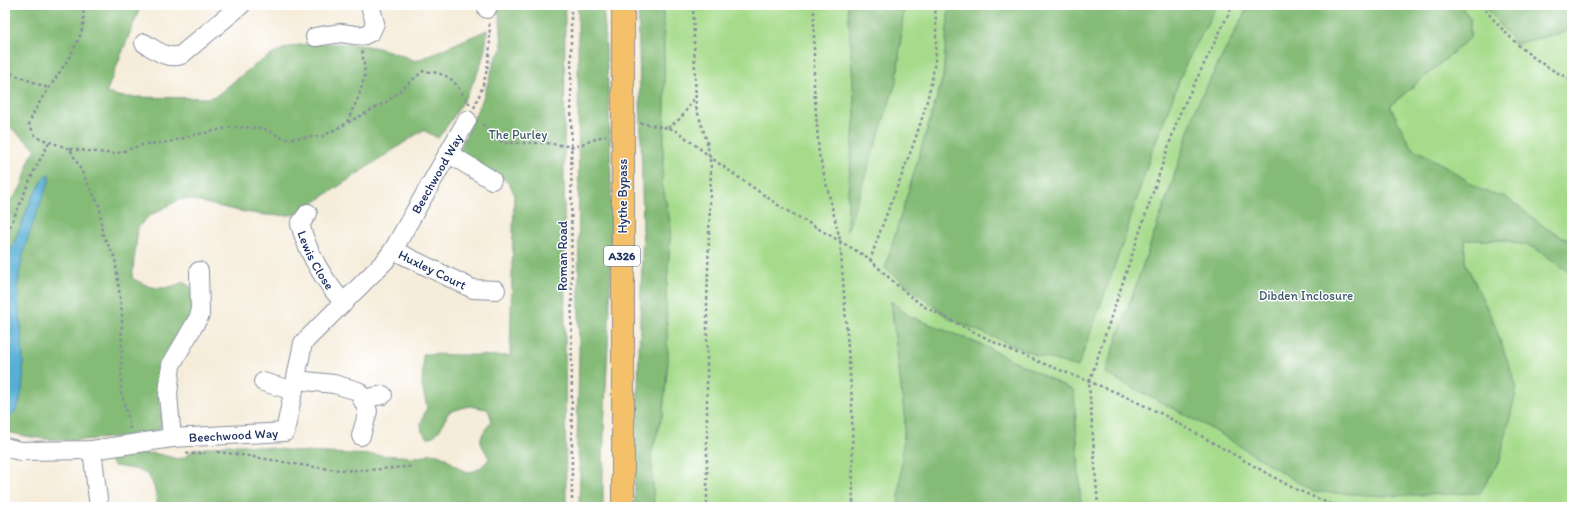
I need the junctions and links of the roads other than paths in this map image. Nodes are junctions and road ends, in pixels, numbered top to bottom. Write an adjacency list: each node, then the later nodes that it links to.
1 (241, 5): 5 (street)
2 (370, 5): 4 (street)
3 (623, 5): 23 (main road, Hythe Bypass / A326)
4 (315, 37)
5 (144, 44)
6 (473, 120): 7 (street, Beechwood Way)
7 (448, 153): 8 (street); 10 (street, Beechwood Way)
8 (492, 180)
9 (308, 213): 13 (street, Lewis Close)
10 (393, 250): 12 (street, Huxley Court); 13 (street, Beechwood Way)
11 (199, 271): 19 (street)
12 (496, 290)
13 (344, 303): 15 (street, Beechwood Way)
14 (263, 382): 15 (street)
15 (295, 386): 17 (street); 19 (street, Beechwood Way)
16 (383, 395): 17 (street)
17 (362, 399): 18 (street)
18 (361, 436)
19 (178, 445): 21 (street, Beechwood Way)
20 (5, 447): 21 (street, Beechwood Way)
21 (92, 450): 22 (street)
22 (99, 507)
23 (622, 507)

